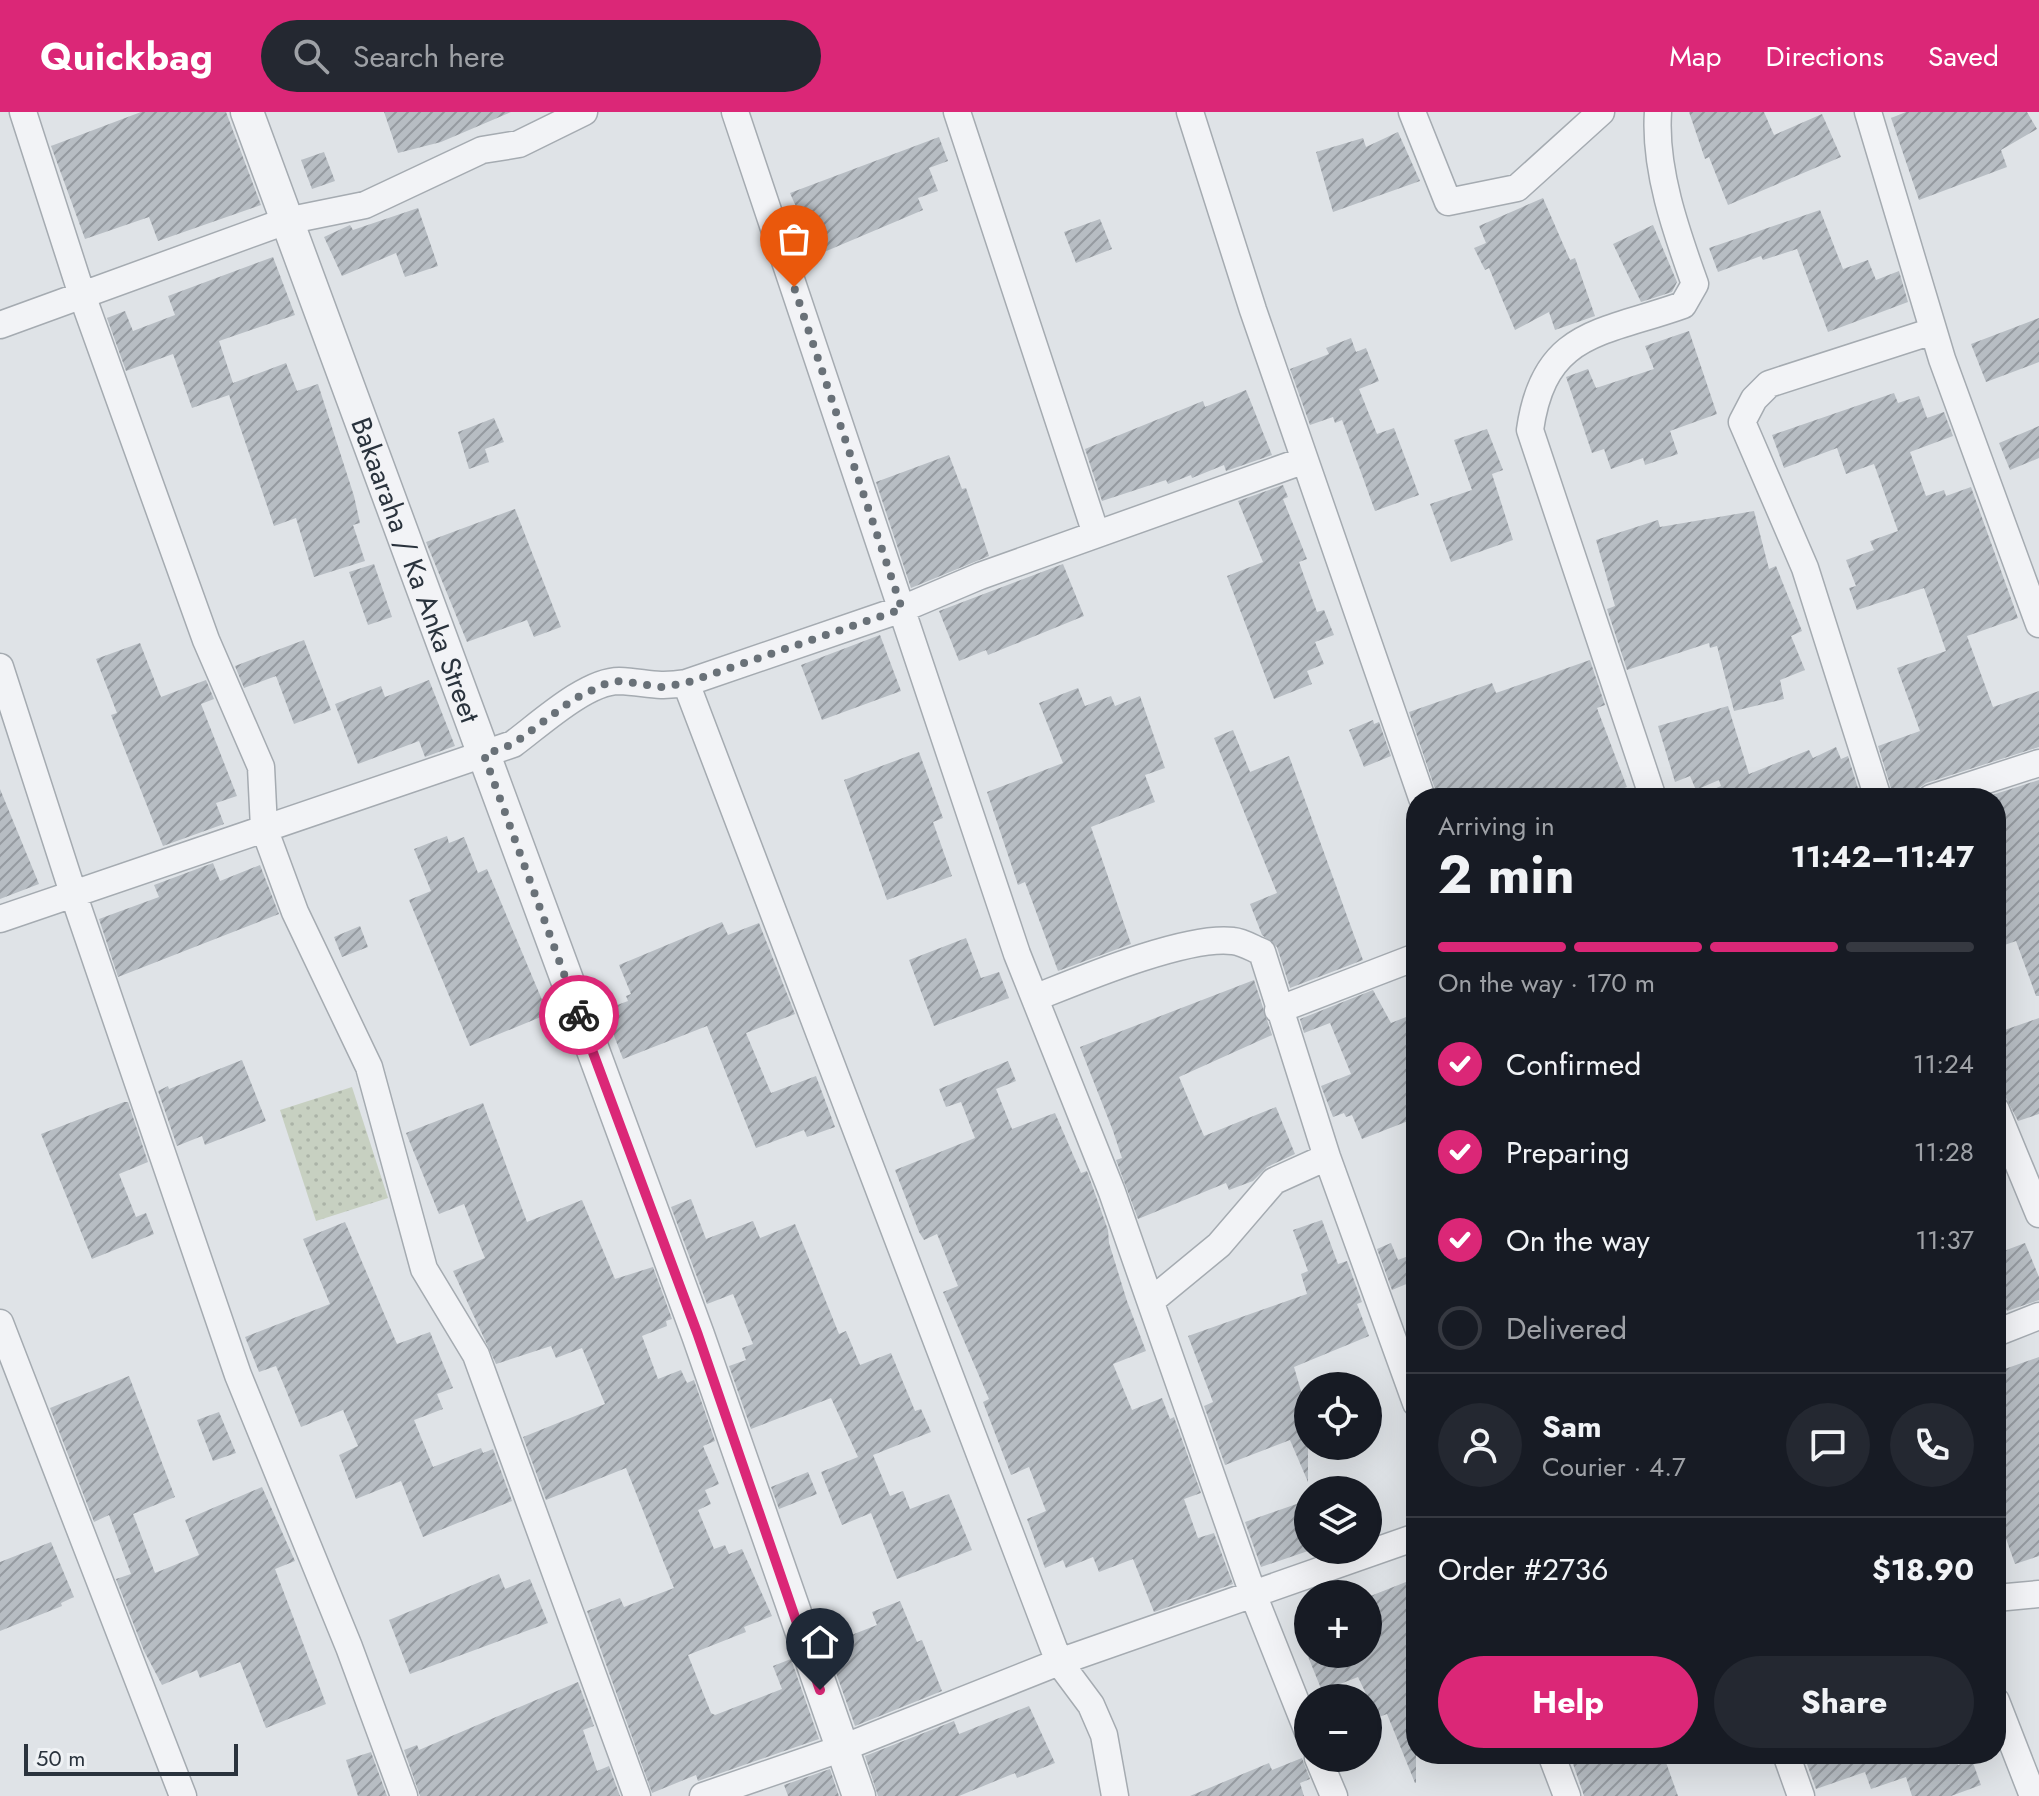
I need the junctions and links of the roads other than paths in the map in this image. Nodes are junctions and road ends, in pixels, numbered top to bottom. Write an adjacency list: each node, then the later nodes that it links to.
1 (23, 112): 12 (street)
2 (247, 112): 11 (street, Bakaaraha / Ka Anka Street)
3 (584, 112): 11 (street)
4 (735, 112): 17 (street)
5 (957, 112): 16 (street)
6 (1190, 112): 15 (street)
7 (1412, 112): 8 (street)
8 (1601, 112)
9 (1658, 112): 24 (street)
10 (1868, 112): 14 (street)
11 (286, 221): 12 (street); 21 (street, Bakaaraha / Ka Anka Street)
12 (82, 295): 13 (street); 27 (street)
13 (0, 325)
14 (1933, 331): 18 (street); 25 (street)
15 (1305, 460): 16 (street); 23 (street)
16 (1096, 534): 17 (street)
17 (902, 609): 20 (street); 31 (street)
18 (2039, 624)
19 (0, 667): 28 (street)
20 (686, 683): 21 (street); 45 (street)
21 (484, 755): 27 (street); 48 (street, Bakaaraha / Ka Anka Street)
22 (2039, 763): 26 (street)
23 (1419, 788)
24 (1650, 788)
25 (1875, 788)
26 (1962, 788)
27 (264, 828): 28 (street); 55 (street)
28 (74, 896): 29 (street); 54 (street)
29 (0, 919)
30 (1406, 961): 32 (street)
31 (1037, 997): 32 (street); 36 (street)
32 (1278, 1010): 34 (street)
33 (2006, 1134): 35 (street)
34 (1327, 1157): 36 (street); 40 (street)
35 (2039, 1214)
36 (1151, 1301): 42 (street)
37 (2039, 1316): 39 (street)
38 (0, 1323): 53 (street)
39 (2006, 1329)
40 (1406, 1375)
41 (1406, 1540): 42 (street)
42 (1253, 1594): 45 (street); 46 (street)
43 (2039, 1594): 44 (street)
44 (2006, 1597)
45 (1059, 1662): 48 (street); 52 (street)
46 (1294, 1697)
47 (2006, 1727): 61 (street)
48 (840, 1749): 56 (street); 57 (street, Bakaaraha / Ka Anka Street)
49 (1555, 1764): 59 (street)
50 (1790, 1764): 60 (street)
51 (1324, 1772): 58 (street)
52 (1113, 1794)
53 (183, 1796)
54 (404, 1796)
55 (637, 1796)
56 (703, 1796)
57 (859, 1796)
58 (1334, 1796)
59 (1567, 1796)
60 (1801, 1796)
61 (2033, 1796)

